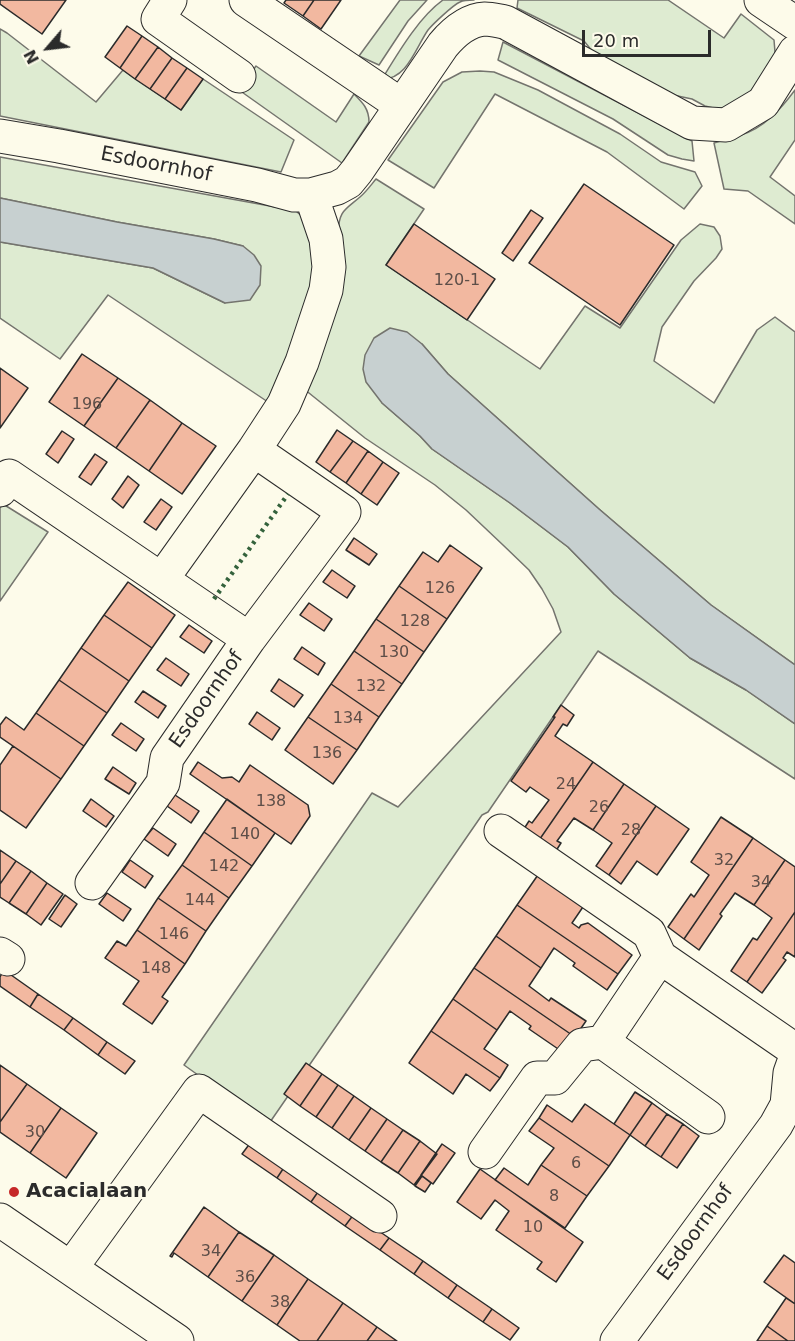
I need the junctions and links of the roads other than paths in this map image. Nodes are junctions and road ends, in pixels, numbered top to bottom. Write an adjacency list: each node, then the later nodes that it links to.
1 (170, 0): 6 (street)
2 (246, 0): 7 (street)
3 (761, 0): 4 (street)
4 (795, 23)
5 (795, 52): 7 (street, Esdoornhof)
6 (239, 76)
7 (400, 105): 9 (street, Esdoornhof)
8 (0, 136): 9 (street, Esdoornhof)
9 (311, 195): 10 (street)
10 (254, 450): 12 (street); 13 (street, Esdoornhof)
11 (0, 490): 12 (street, Esdoornhof)
12 (162, 579): 13 (street, Esdoornhof)
13 (249, 639): 15 (street, Esdoornhof)
14 (501, 831): 16 (street)
15 (92, 883)
16 (660, 957): 17 (street); 18 (street)
17 (603, 1042): 20 (street); 22 (street)
18 (795, 1050)
19 (795, 1059): 21 (street, Esdoornhof)
20 (708, 1117)
21 (785, 1132): 27 (street, Esdoornhof)
22 (485, 1152)
23 (380, 1216): 25 (street)
24 (0, 1220): 25 (street)
25 (71, 1268): 26 (street)
26 (177, 1341)
27 (617, 1341)

